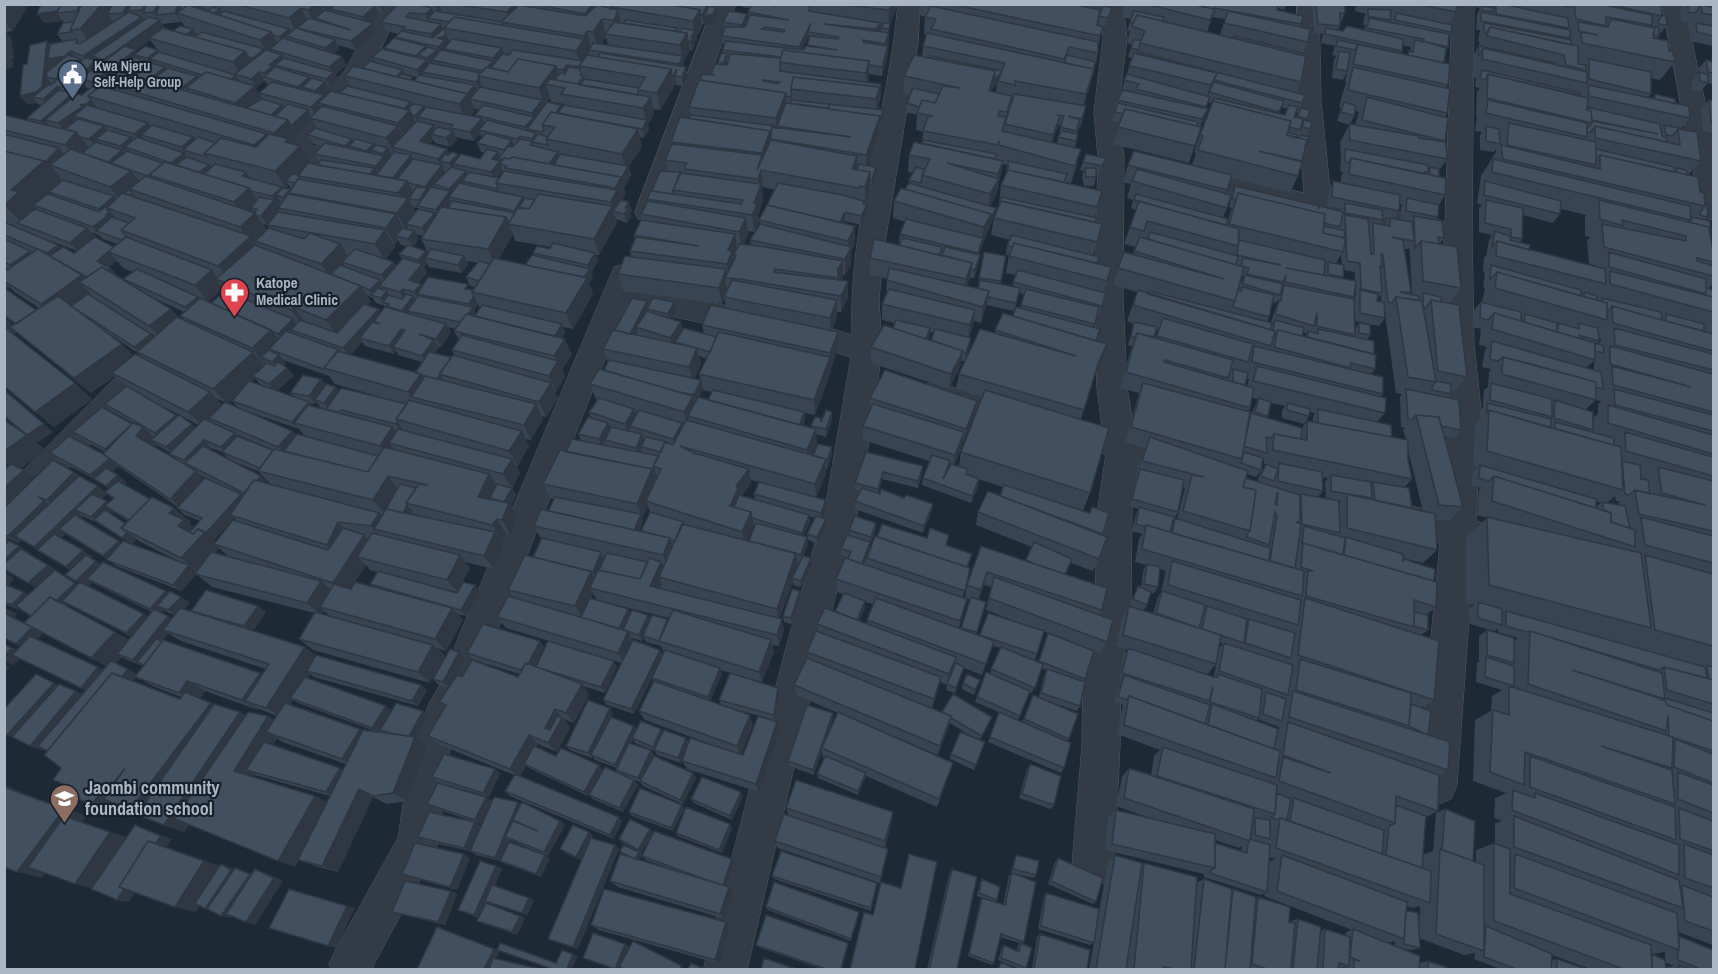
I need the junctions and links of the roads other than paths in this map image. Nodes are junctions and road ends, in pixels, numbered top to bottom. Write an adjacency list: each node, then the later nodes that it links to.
1 (387, 4): 11 (street)
2 (725, 4): 13 (street)
3 (909, 4): 15 (street)
4 (1112, 4): 16 (street)
5 (1308, 4): 9 (street)
6 (1463, 4): 12 (street)
7 (1673, 4): 10 (street)
8 (1168, 170): 9 (street)
9 (1318, 206): 12 (street)
10 (1713, 211)
11 (283, 225)
12 (1458, 233): 20 (street)
13 (617, 294): 15 (street); 24 (street)
14 (175, 338): 19 (street)
15 (864, 363): 16 (street); 25 (street)
16 (1121, 445): 17 (street); 23 (street)
17 (1217, 474)
18 (1367, 511): 20 (street)
19 (4, 513)
20 (1458, 534): 21 (street); 22 (street)
21 (1541, 552)
22 (1426, 804)
23 (1093, 866)
24 (353, 969)
25 (725, 969)

